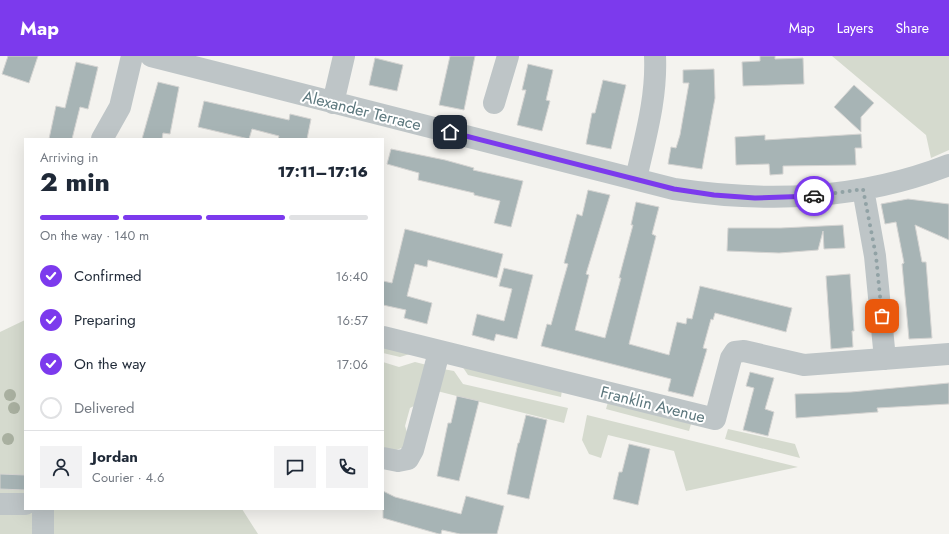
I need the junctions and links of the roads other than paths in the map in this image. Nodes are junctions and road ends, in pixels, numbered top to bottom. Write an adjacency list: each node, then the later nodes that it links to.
1 (132, 56): 8 (street)
2 (151, 56): 6 (street, Alexander Terrace)
3 (344, 56): 6 (street)
4 (508, 56): 7 (street)
5 (655, 56): 10 (street)
6 (333, 103): 10 (street, Alexander Terrace)
7 (494, 103)
8 (103, 138)
9 (949, 165): 11 (street, Alexander Terrace)
10 (636, 179): 11 (street, Alexander Terrace)
11 (863, 189): 15 (street)
12 (384, 337): 13 (street, Franklin Avenue)
13 (439, 352): 15 (street, Franklin Avenue); 16 (street)
14 (949, 354): 15 (street, Franklin Avenue)
15 (885, 359)
16 (384, 458)
17 (0, 504): 18 (street)
18 (24, 504)
19 (43, 510): 20 (street)
20 (43, 534)

